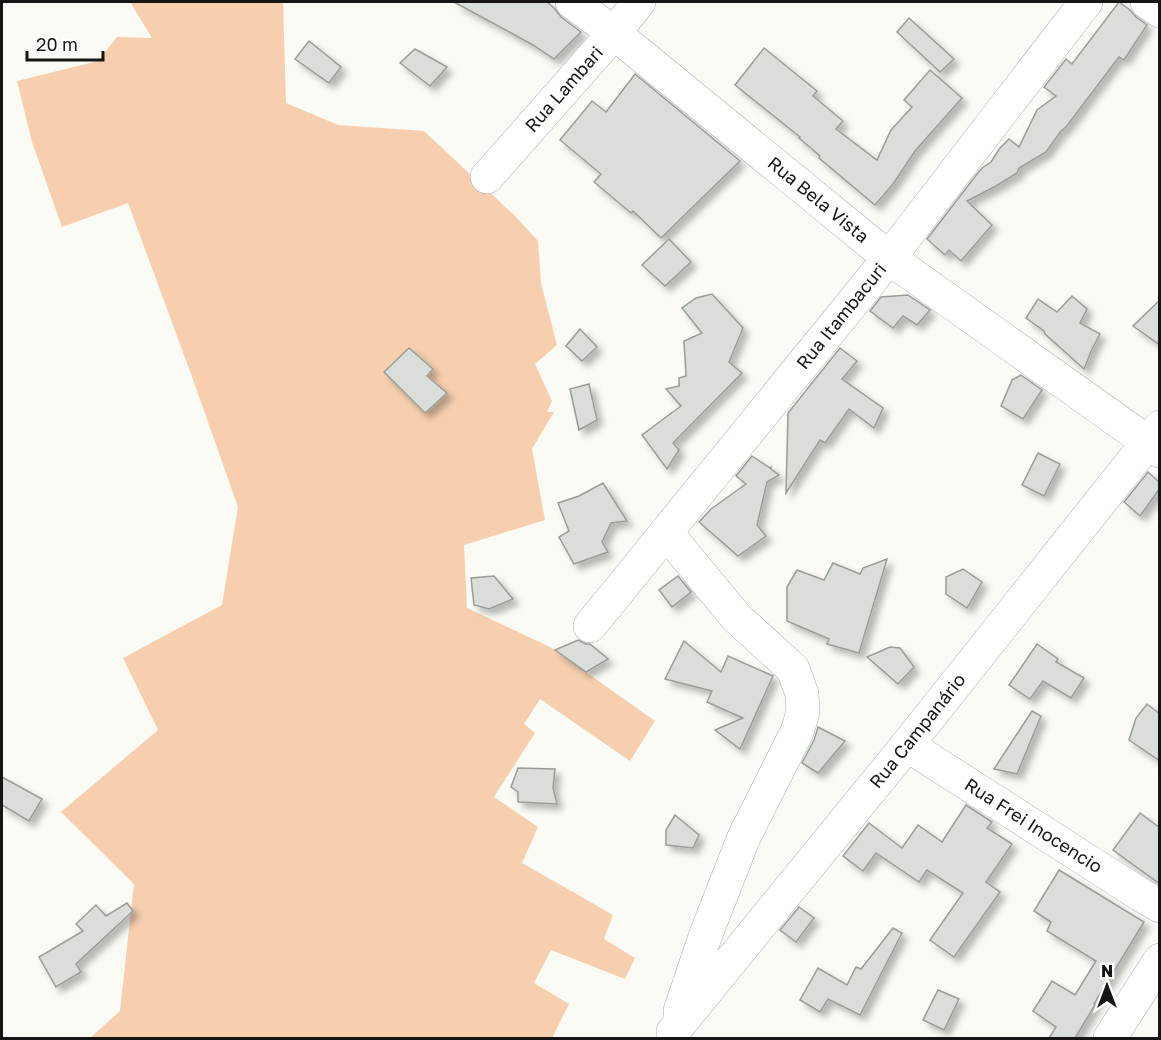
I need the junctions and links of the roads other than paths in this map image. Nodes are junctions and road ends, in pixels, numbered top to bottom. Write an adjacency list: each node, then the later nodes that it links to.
1 (572, 2): 6 (street, Rua Bela Vista)
2 (639, 2): 6 (street, Rua Lambari)
3 (1086, 2): 8 (street, Rua Itambacuri)
4 (1147, 2): 5 (street)
5 (1160, 11)
6 (614, 33): 7 (street, Rua Lambari); 8 (street, Rua Bela Vista)
7 (488, 177)
8 (889, 258): 9 (street, Rua Bela Vista); 10 (street, Rua Itambacuri)
9 (1155, 440): 12 (street, Rua Campanário)
10 (666, 532): 11 (street, Rua Itambacuri); 15 (street, Rua Campanário)
11 (590, 626)
12 (907, 745): 13 (street, Rua Frei Inocencio); 15 (street, Rua Campanário)
13 (1160, 906)
14 (1160, 960): 16 (street)
15 (672, 1035)
16 (1110, 1038)

